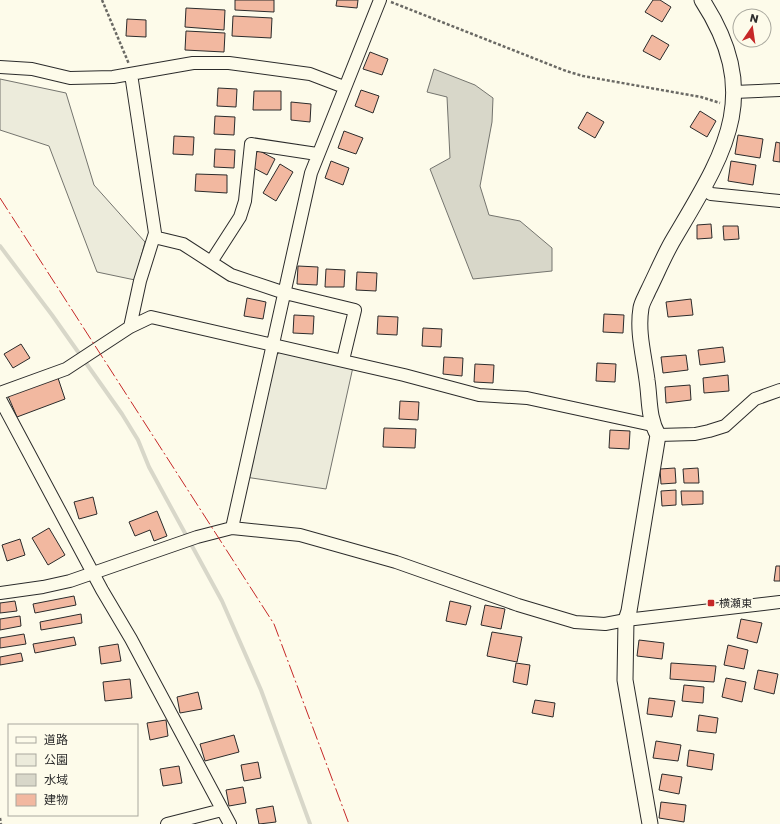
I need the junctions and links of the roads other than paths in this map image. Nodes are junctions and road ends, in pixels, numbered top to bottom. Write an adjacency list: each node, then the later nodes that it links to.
1 (380, 0): 5 (street)
2 (702, 0): 7 (street)
3 (0, 67): 4 (street)
4 (132, 74): 5 (street); 11 (street)
5 (344, 87): 8 (street)
6 (780, 90): 7 (street)
7 (734, 99): 9 (street)
8 (317, 154): 12 (street); 13 (street)
9 (704, 189): 10 (street); 20 (street)
10 (780, 201)
11 (154, 237): 12 (street); 14 (street)
12 (211, 262): 13 (street)
13 (285, 293): 15 (street); 16 (street)
14 (130, 327): 15 (street); 18 (street)
15 (273, 345): 16 (street); 21 (street)
16 (343, 360): 20 (street)
17 (780, 390): 20 (street)
18 (0, 393)
19 (0, 399): 22 (street)
20 (655, 430): 25 (street)
21 (232, 528): 22 (street); 25 (street)
22 (93, 572): 23 (street); 26 (street)
23 (0, 593)
24 (780, 602): 25 (street)
25 (626, 620): 29 (street)
26 (222, 810): 27 (street); 28 (street)
27 (167, 824)
28 (230, 824)
29 (650, 824)

